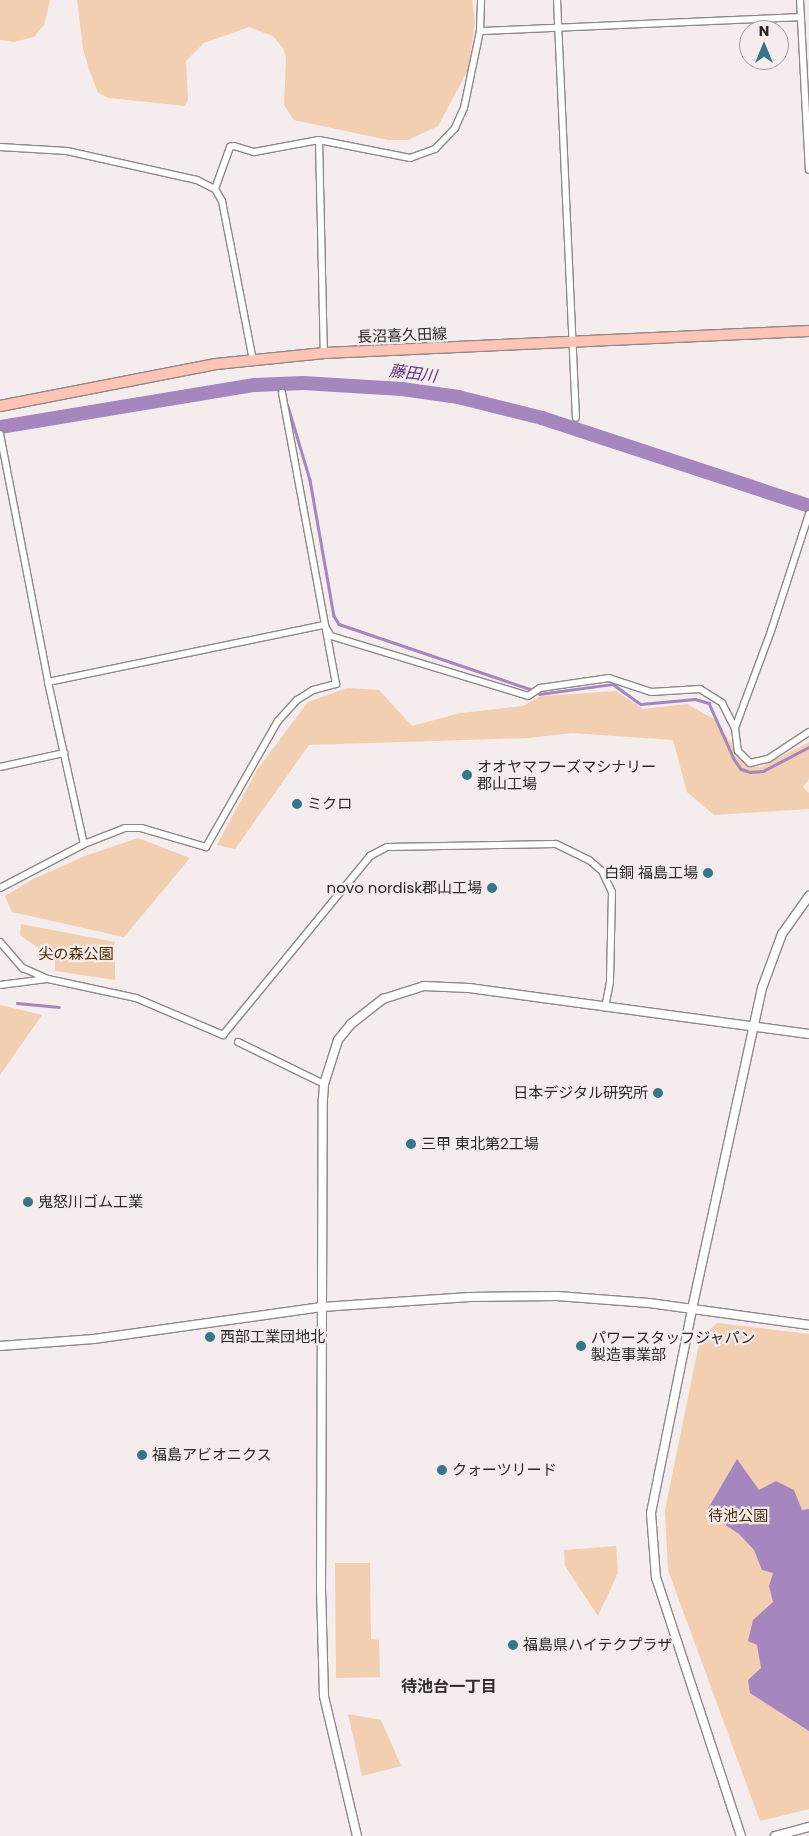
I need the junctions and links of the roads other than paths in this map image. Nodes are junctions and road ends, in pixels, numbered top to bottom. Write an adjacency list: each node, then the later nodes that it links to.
1 (480, 0): 6 (street)
2 (556, 0): 5 (street)
3 (800, 0): 4 (street)
4 (800, 17): 5 (street); 7 (street)
5 (558, 27): 6 (street); 13 (street)
6 (480, 31): 8 (street)
7 (806, 96): 10 (street)
8 (319, 140): 11 (street); 14 (street)
9 (0, 147): 11 (street)
10 (809, 170)
11 (215, 189): 15 (street)
12 (809, 331): 13 (main road, 長沼喜久田線)
13 (572, 343): 14 (main road, 長沼喜久田線); 18 (street)
14 (324, 353): 15 (main road, 長沼喜久田線)
15 (253, 360): 17 (main road, 長沼喜久田線)
16 (282, 393): 21 (street)
17 (0, 406)
18 (576, 418)
19 (0, 437): 22 (street)
20 (809, 515): 23 (street)
21 (324, 625): 22 (street); 23 (street); 27 (street)
22 (48, 682): 25 (street)
23 (735, 728): 24 (street)
24 (809, 732)
25 (64, 753): 26 (street); 27 (street)
26 (0, 767)
27 (84, 844): 28 (street)
28 (0, 888)
29 (809, 896): 34 (street)
30 (0, 942): 31 (street)
31 (48, 979): 32 (street); 33 (street)
32 (0, 985)
33 (605, 1008): 34 (street); 37 (street)
34 (755, 1027): 35 (street); 39 (street)
35 (809, 1034)
36 (238, 1042): 37 (street)
37 (324, 1084): 38 (street)
38 (322, 1307): 39 (street); 41 (street); 43 (street)
39 (692, 1309): 40 (street); 44 (street)
40 (809, 1324)
41 (0, 1346)
42 (809, 1827): 45 (street)
43 (357, 1836)
44 (741, 1836)
45 (775, 1836)

